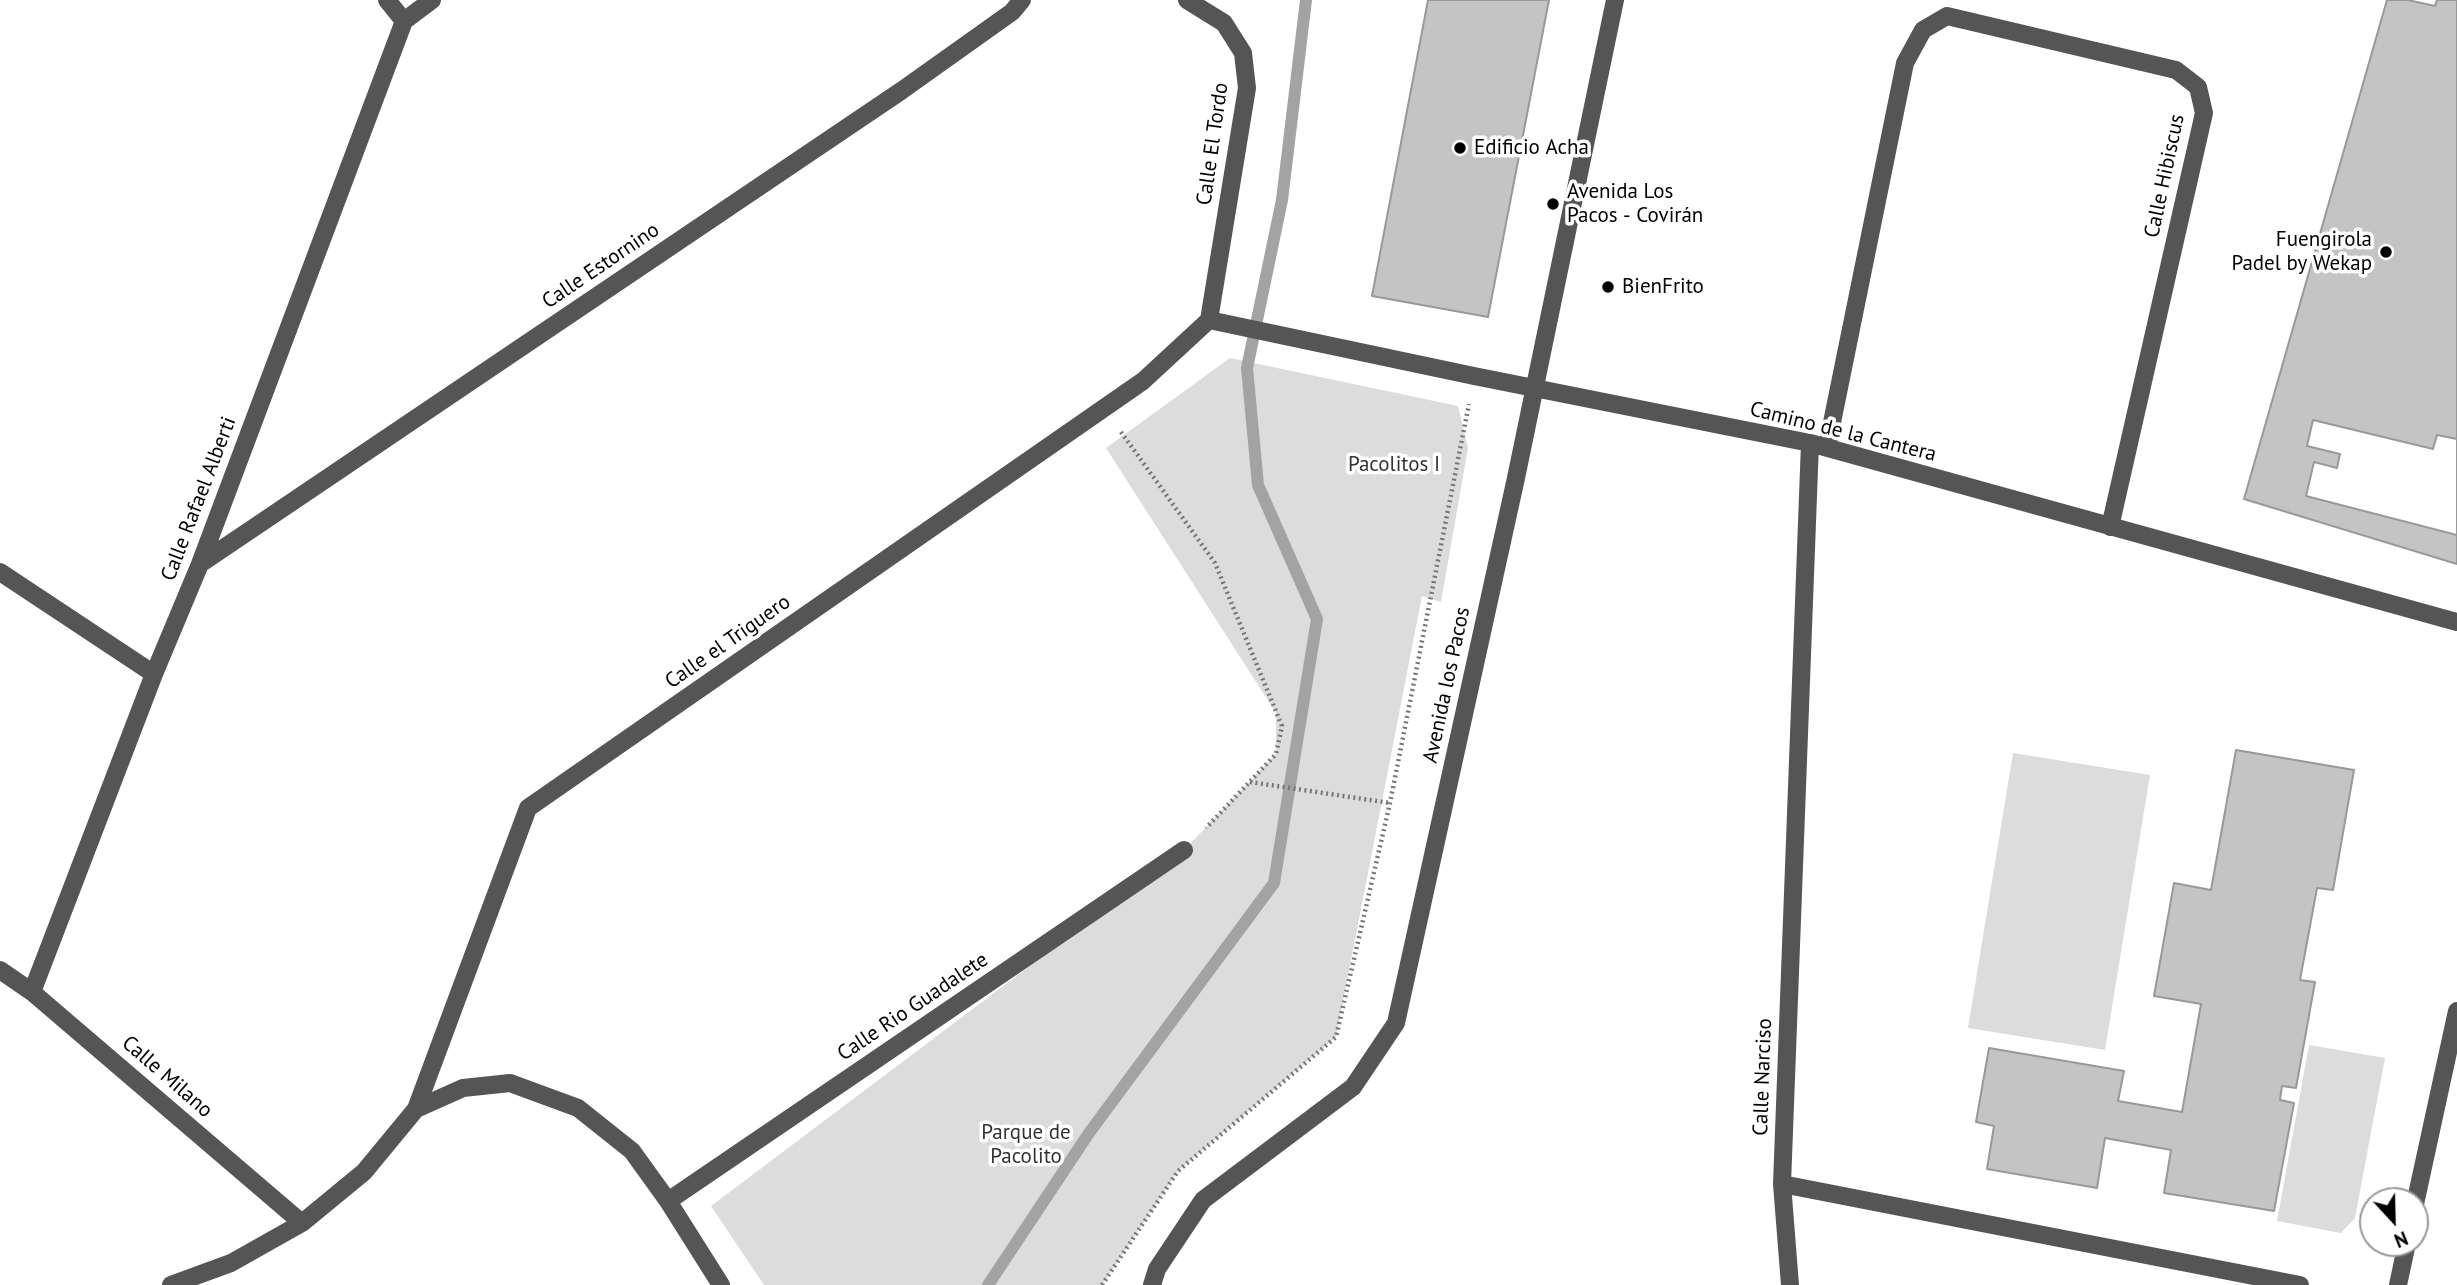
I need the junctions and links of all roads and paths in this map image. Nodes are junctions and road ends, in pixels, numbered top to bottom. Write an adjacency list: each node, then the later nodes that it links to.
1 (387, 0): 6 (street)
2 (432, 0): 6 (street)
3 (1022, 0): 13 (street, Calle Estornino)
4 (1187, 0): 7 (street, Calle El Tordo)
5 (1615, 0): 9 (street, Avenida los Pacos)
6 (404, 22): 13 (street, Calle Rafael Alberti)
7 (1209, 320): 8 (street, Camino de la Cantera); 10 (street, Calle el Triguero)
8 (1474, 376): 9 (street, Camino de la Cantera); 18 (path)
9 (1535, 388): 11 (street, Camino de la Cantera); 32 (street, Avenida los Pacos)
10 (1105, 409): 17 (path); 23 (street, Calle el Triguero)
11 (1818, 445): 12 (street, Camino de la Cantera); 12 (street, Calle Hibiscus); 24 (street, Calle Narciso)
12 (2110, 527): 15 (street, Camino de la Cantera)
13 (200, 564): 16 (street, Calle Rafael Alberti)
14 (0, 572): 16 (street)
15 (2457, 622)
16 (154, 674): 21 (street, Calle Rafael Alberti)
17 (1249, 782): 18 (path); 19 (path)
18 (1390, 803): 31 (path)
19 (1184, 850): 26 (street, Calle Rio Guadalete)
20 (0, 970): 21 (street, Calle Milano)
21 (32, 992): 27 (street, Calle Milano)
22 (2457, 1011): 25 (street)
23 (416, 1109): 26 (street); 27 (street)
24 (1782, 1184): 33 (street, Calle Narciso); 34 (street)
25 (2419, 1187)
26 (668, 1201): 30 (street)
27 (302, 1223): 29 (street)
28 (2404, 1257): 35 (street)
29 (171, 1285)
30 (721, 1285)
31 (1102, 1285)
32 (1152, 1285)
33 (1790, 1285)
34 (2300, 1285)
35 (2398, 1285)

